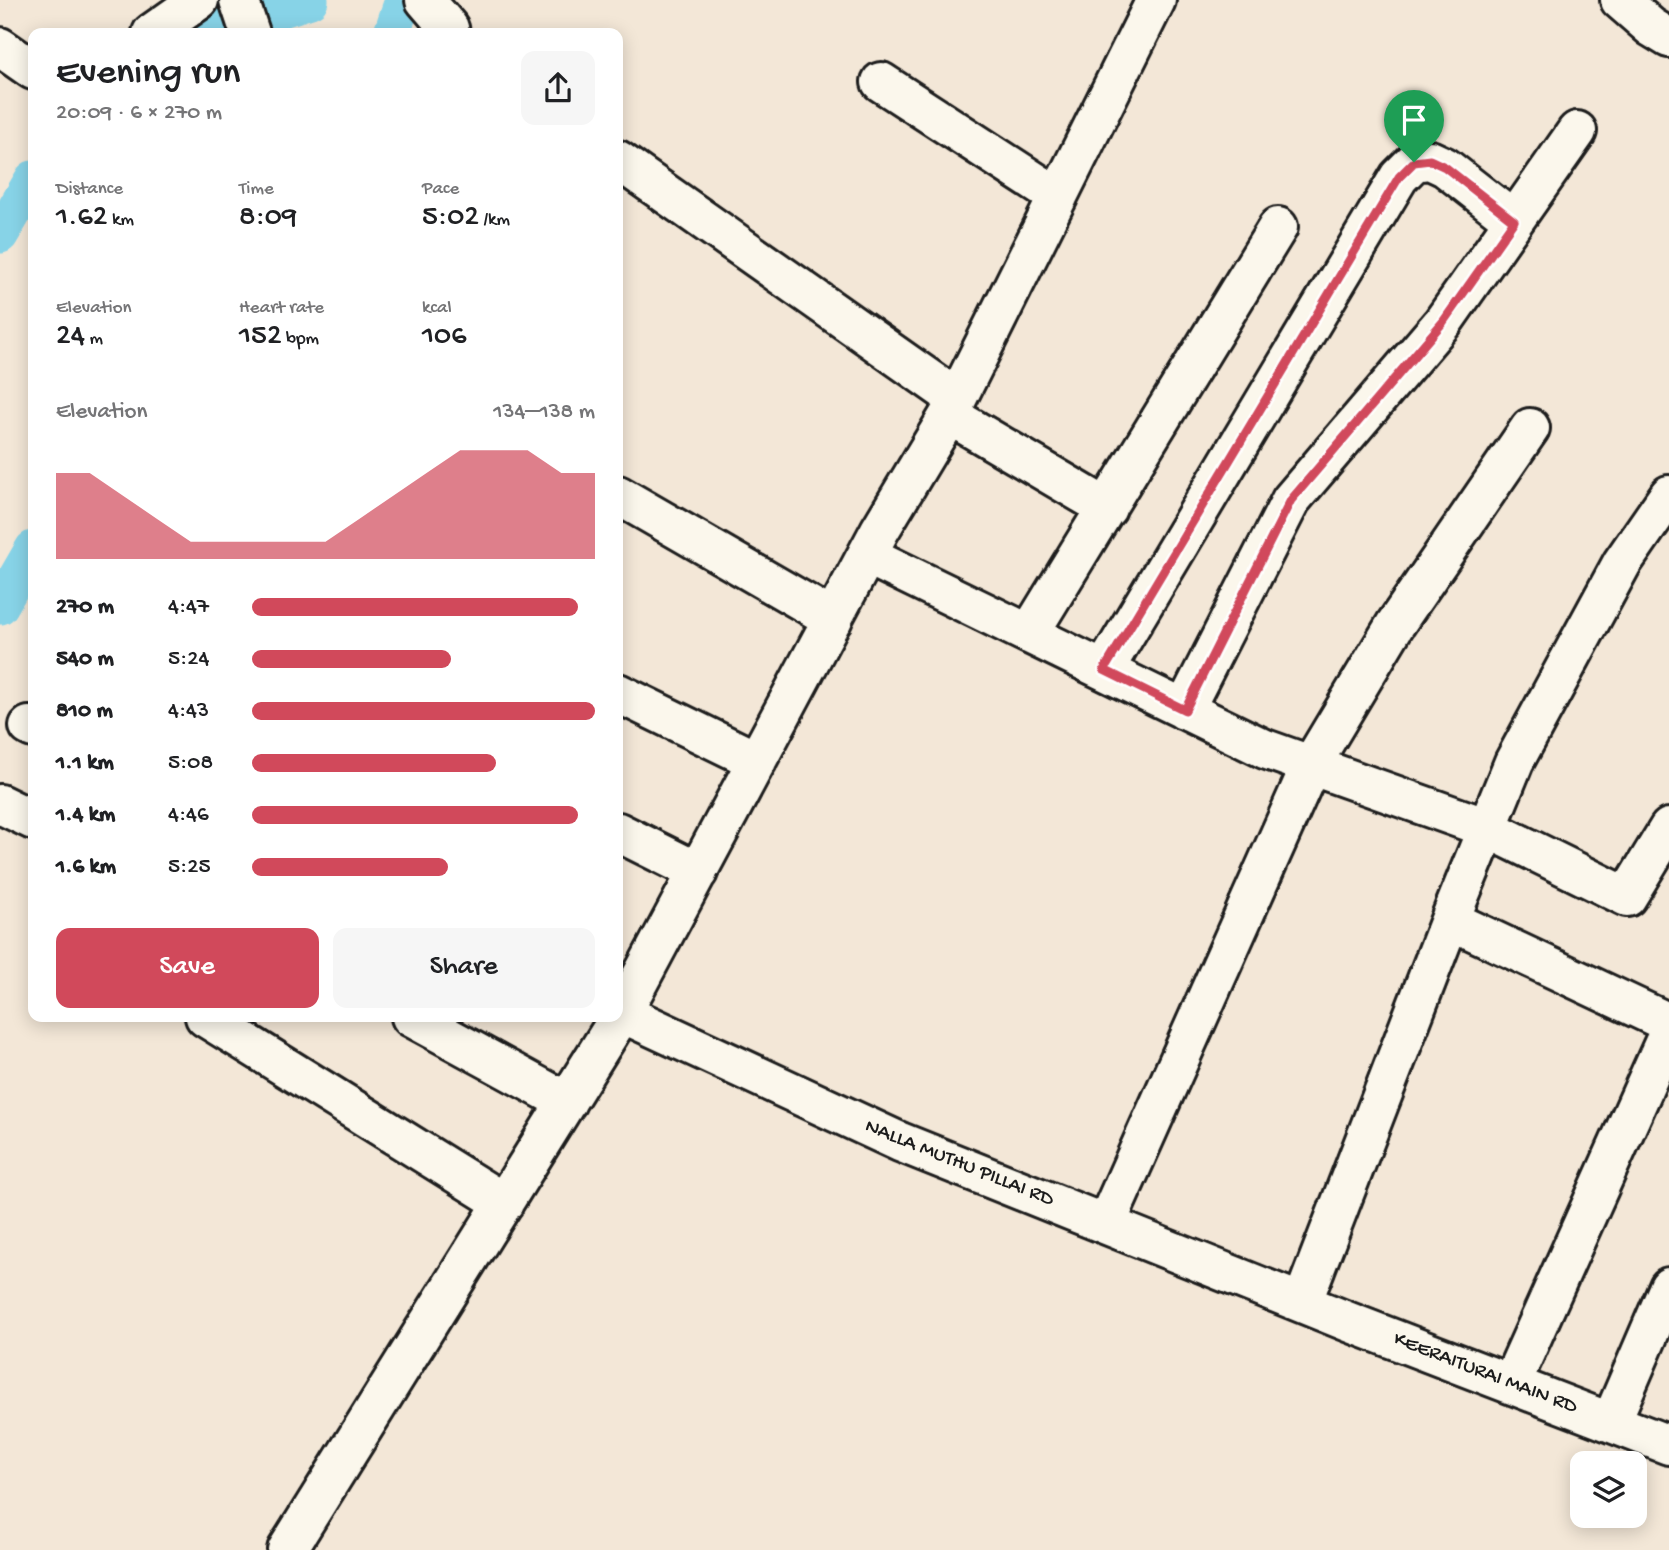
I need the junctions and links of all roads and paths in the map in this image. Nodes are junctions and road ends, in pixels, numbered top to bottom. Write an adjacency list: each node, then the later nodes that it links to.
1 (200, 0): 6 (street)
2 (425, 0): 7 (street)
3 (1156, 0): 13 (street)
4 (1620, 0): 5 (street)
5 (1662, 22)
6 (159, 28)
7 (449, 28)
8 (0, 47): 9 (street)
9 (28, 67)
10 (881, 82): 13 (street)
11 (1577, 131): 14 (street)
12 (623, 164): 16 (street)
13 (1058, 197): 16 (street)
14 (1514, 221): 24 (street); 26 (street)
15 (1278, 227): 20 (street)
16 (953, 407): 20 (street); 21 (street)
17 (1530, 428): 28 (street)
18 (1669, 495): 31 (street)
19 (623, 498): 22 (street)
20 (1107, 508): 23 (street)
21 (867, 555): 22 (street); 23 (street)
22 (833, 620): 27 (street)
23 (1029, 634): 24 (street)
24 (1104, 670): 26 (street)
25 (623, 695): 27 (street)
26 (1185, 710): 28 (street)
27 (757, 761): 34 (street)
28 (1311, 765): 31 (street); 45 (street)
29 (0, 804): 30 (street)
30 (28, 818)
31 (1487, 828): 32 (street); 35 (street)
32 (1669, 828)
33 (623, 834): 34 (street)
34 (698, 872): 36 (street)
35 (1450, 920): 41 (street); 47 (street)
36 (623, 999)
37 (213, 1022): 44 (street)
38 (420, 1022): 43 (street)
39 (610, 1022): 43 (street)
40 (621, 1022): 45 (street, NALLA MUTHU PILLAI RD)
41 (1669, 1023)
42 (1669, 1031): 48 (street)
43 (567, 1102): 44 (street)
44 (503, 1203): 51 (street)
45 (1106, 1224): 47 (street, NALLA MUTHU PILLAI RD)
46 (1669, 1287): 49 (street)
47 (1302, 1303): 48 (street, KEERAITURAI MAIN RD)
48 (1511, 1384): 49 (street, KEERAITURAI MAIN RD)
49 (1611, 1422): 50 (street, KEERAITURAI MAIN RD)
50 (1669, 1445)
51 (287, 1550)

